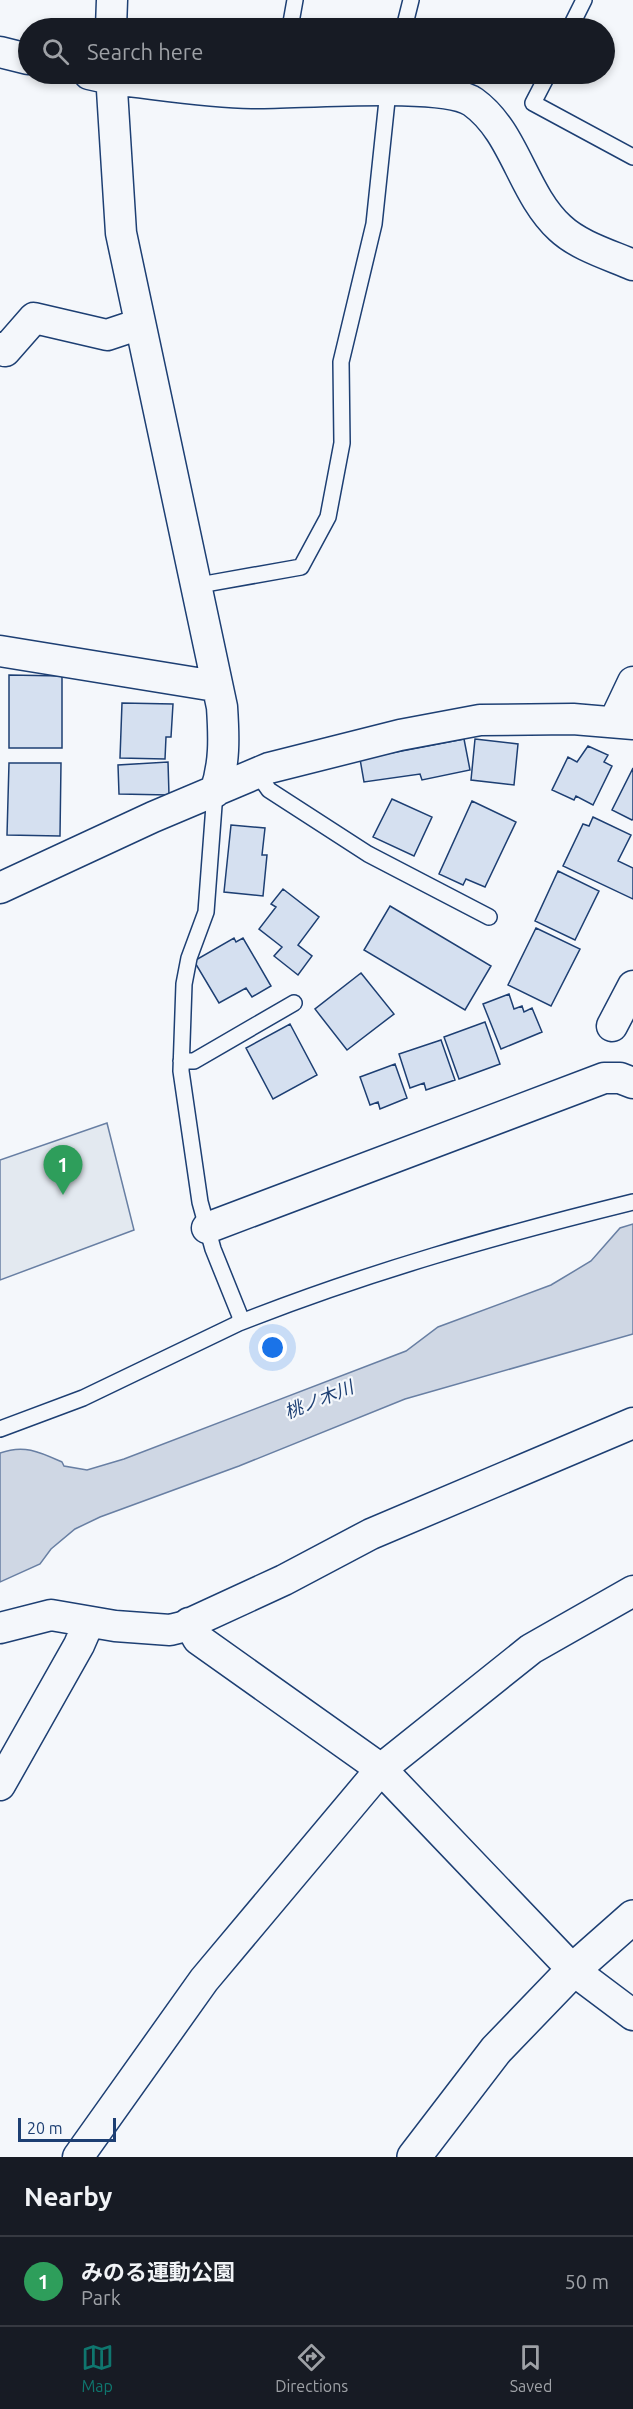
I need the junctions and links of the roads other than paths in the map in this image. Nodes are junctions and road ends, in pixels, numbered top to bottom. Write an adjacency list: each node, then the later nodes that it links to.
1 (112, 0): 5 (street)
2 (296, 0): 6 (lane)
3 (411, 0): 7 (lane)
4 (584, 0): 8 (lane)
5 (111, 18)
6 (292, 18)
7 (406, 18)
8 (575, 18)
9 (0, 52): 10 (street)
10 (18, 56)
11 (105, 84): 19 (street)
12 (177, 84): 13 (street)
13 (277, 84)
14 (390, 84): 21 (lane)
15 (398, 84): 18 (street)
16 (543, 84): 17 (lane)
17 (633, 157)
18 (633, 265)
19 (140, 324): 20 (street); 21 (street)
20 (0, 348)
21 (195, 586): 24 (street)
22 (0, 651): 24 (street)
23 (633, 682): 25 (street)
24 (215, 686): 27 (street)
25 (624, 723): 26 (street)
26 (258, 773): 27 (street); 29 (lane)
27 (215, 792): 28 (street); 33 (lane)
28 (0, 888)
29 (489, 917)
30 (633, 986): 32 (street)
31 (294, 1003): 33 (lane)
32 (612, 1026)
33 (181, 1061): 36 (lane)
34 (633, 1083): 36 (street)
35 (633, 1202): 37 (lane)
36 (207, 1228): 37 (lane)
37 (239, 1323): 39 (lane)
38 (633, 1424): 42 (street)
39 (0, 1429)
40 (633, 1591): 44 (street)
41 (89, 1622): 42 (street); 43 (street); 45 (street)
42 (189, 1623): 44 (street)
43 (0, 1628)
44 (381, 1769): 47 (street); 49 (street)
45 (0, 1785)
46 (633, 1917): 47 (street)
47 (573, 1970): 48 (street); 50 (street)
48 (633, 2015)
49 (78, 2157)
50 (414, 2157)

